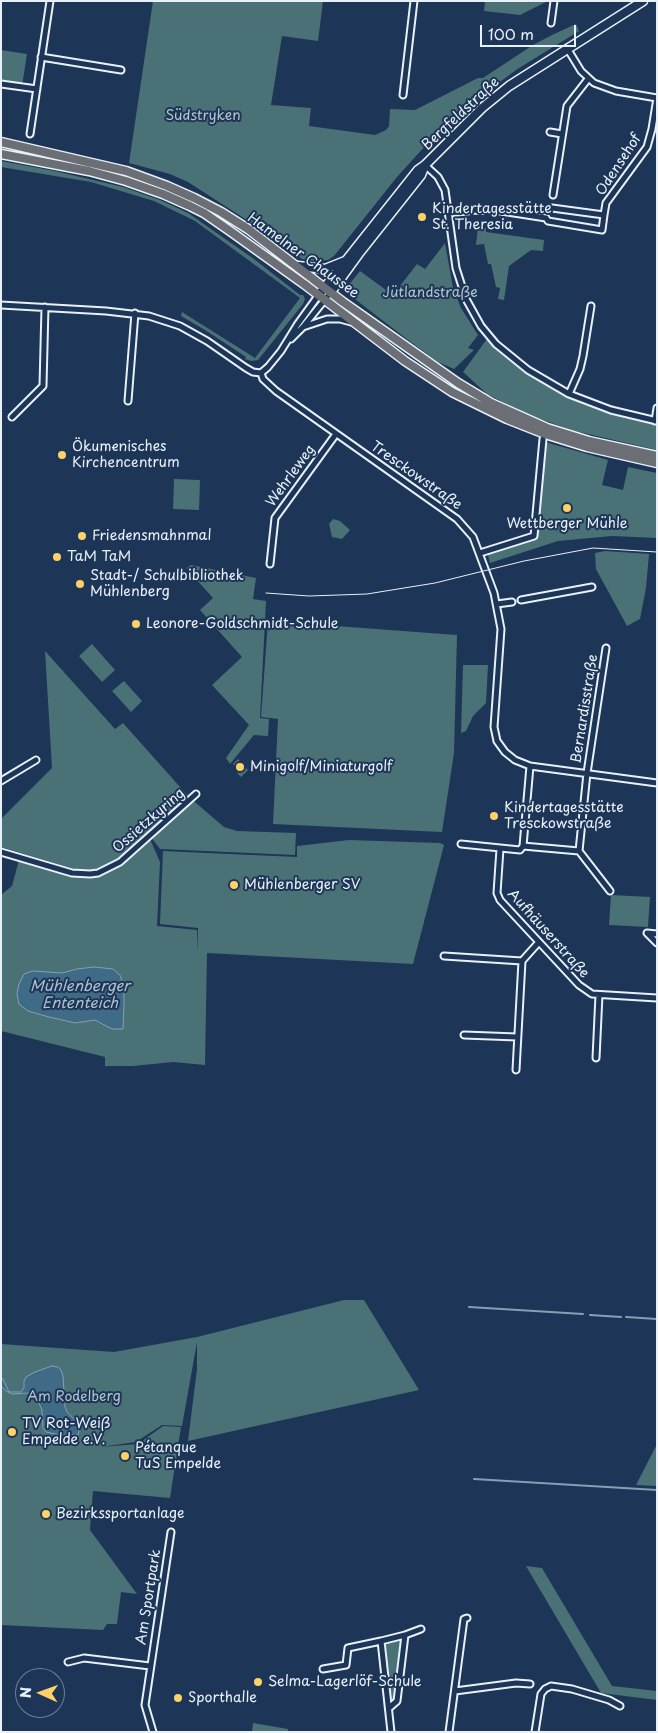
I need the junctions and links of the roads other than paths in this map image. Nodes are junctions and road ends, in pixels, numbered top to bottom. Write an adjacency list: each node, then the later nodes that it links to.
1 (50, 1): 7 (street)
2 (414, 1): 12 (street)
3 (554, 1): 5 (street)
4 (643, 1): 6 (street, Bergfeldstraße)
5 (551, 23)
6 (567, 48): 9 (street); 19 (street, Bergfeldstraße)
7 (41, 58): 8 (street); 11 (street)
8 (121, 70)
9 (588, 78): 13 (street); 16 (street)
10 (1, 84): 11 (street)
11 (37, 89): 15 (street)
12 (403, 95)
13 (657, 98): 23 (street, Odensehof)
14 (550, 132): 16 (street)
15 (30, 134)
16 (562, 134): 20 (street)
17 (1, 142): 25 (main road, Hamelner Chaussee)
18 (1, 154): 27 (main road, Hamelner Chaussee)
19 (425, 165): 22 (street); 24 (street, Bergfeldstraße); 26 (street, Bergfeldstraße)
20 (553, 195)
21 (552, 208): 23 (street, Odensehof)
22 (449, 213): 23 (street, Odensehof); 36 (street)
23 (604, 215)
24 (347, 260): 25 (street); 26 (street, Bergfeldstraße)
25 (298, 266): 26 (main road, Hamelner Chaussee)
26 (328, 290): 27 (street); 43 (main road, Hamelner Chaussee)
27 (321, 298): 32 (main road, Hamelner Chaussee); 33 (street); 34 (street)
28 (1, 305): 30 (street, Tresckowstraße)
29 (591, 306): 36 (street)
30 (45, 307): 31 (street, Tresckowstraße); 39 (street)
31 (135, 313): 35 (street, Tresckowstraße); 37 (street)
32 (352, 322): 33 (street); 44 (main road, Hamelner Chaussee)
33 (303, 328): 34 (street)
34 (286, 343): 35 (street)
35 (261, 372): 41 (street, Tresckowstraße)
36 (569, 394): 40 (street)
37 (128, 401)
38 (657, 408): 40 (street)
39 (12, 417)
40 (656, 421)
41 (336, 434): 45 (street, Tresckowstraße); 46 (street, Wehrleweg)
42 (543, 439): 45 (street)
43 (657, 456)
44 (657, 463)
45 (480, 553): 50 (street, Tresckowstraße)
46 (270, 564)
47 (592, 587): 48 (street)
48 (521, 600)
49 (512, 602): 50 (street)
50 (497, 604): 53 (street, Tresckowstraße)
51 (606, 648): 54 (street, Bernardisstraße)
52 (36, 760): 55 (street)
53 (530, 766): 54 (street, Tresckowstraße); 59 (street)
54 (587, 773): 56 (street, Tresckowstraße); 61 (street, Bernardisstraße)
55 (1, 780)
56 (657, 783)
57 (196, 794): 62 (street, Ossietzkyring)
58 (460, 844): 60 (street)
59 (523, 846): 60 (street); 61 (street)
60 (500, 849): 65 (street, Aufhäuserstraße)
61 (579, 851): 63 (street)
62 (1, 852)
63 (610, 891)
64 (657, 934): 66 (street)
65 (539, 942): 68 (street); 69 (street, Aufhäuserstraße)
66 (657, 943)
67 (444, 956): 68 (street)
68 (522, 961): 72 (street)
69 (599, 995): 70 (street, Aufhäuserstraße); 73 (street)
70 (657, 998)
71 (464, 1035): 72 (street)
72 (517, 1037): 74 (street)
73 (596, 1058)
74 (516, 1070)
75 (171, 1532): 81 (street, Am Sportpark)
76 (467, 1618): 84 (street)
77 (421, 1629): 78 (street)
78 (405, 1635): 79 (street); 86 (street)
79 (381, 1641): 82 (street); 86 (street)
80 (68, 1662): 81 (street, Am Sportpark)
81 (150, 1666): 87 (street, Am Sportpark)
82 (323, 1669)
83 (530, 1684): 84 (street)
84 (455, 1691): 89 (street)
85 (620, 1706): 90 (street)
86 (389, 1708): 88 (street)
87 (153, 1732)
88 (392, 1732)
89 (449, 1732)
90 (535, 1732)

